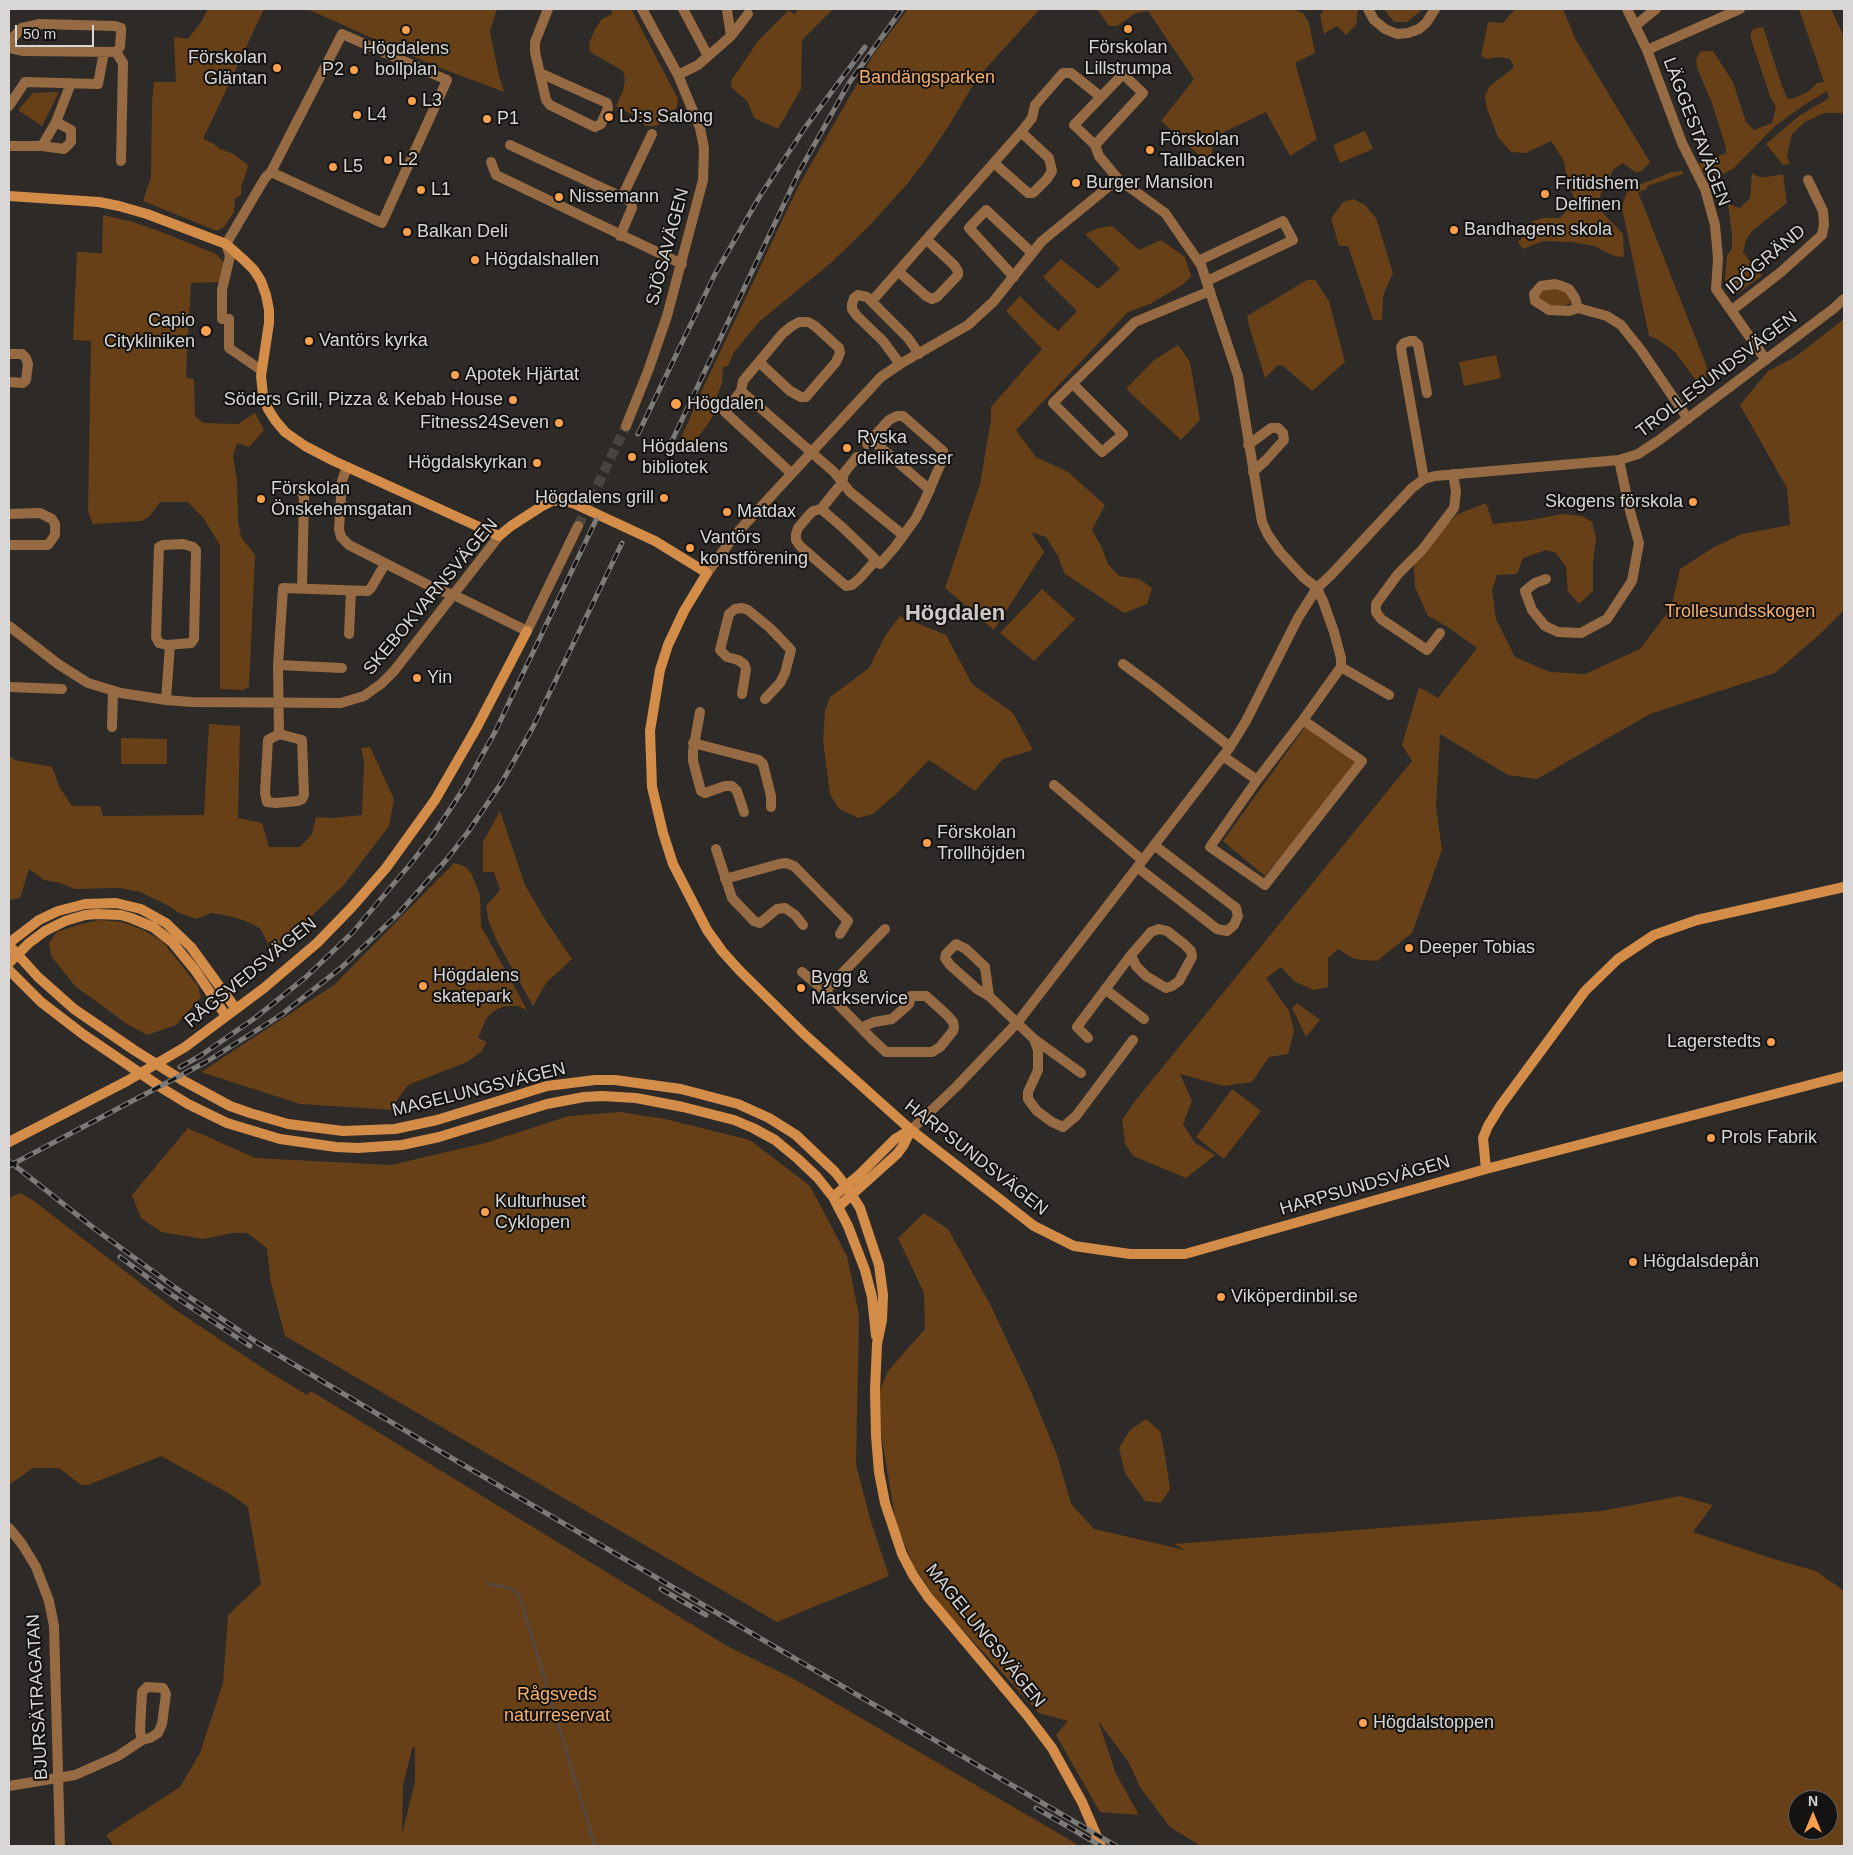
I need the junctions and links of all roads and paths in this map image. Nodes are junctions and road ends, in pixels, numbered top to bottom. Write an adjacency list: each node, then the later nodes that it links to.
1 (548, 9): 19 (street)
2 (642, 9): 20 (street, SJÖSAVÄGEN)
3 (683, 9): 18 (street)
4 (1368, 9): 5 (street)
5 (1435, 9)
6 (1626, 9): 11 (street, LÄGGESTAVÄGEN)
7 (1656, 9): 11 (street)
8 (1740, 9): 15 (street, LÄGGESTAVÄGEN)
9 (727, 10): 12 (street)
10 (748, 14): 12 (street)
11 (1636, 25): 15 (street, LÄGGESTAVÄGEN)
12 (731, 36): 18 (street)
13 (9, 42): 17 (street)
14 (9, 48): 16 (street)
15 (1647, 50): 51 (street, LÄGGESTAVÄGEN)
16 (104, 52): 17 (street); 21 (street)
17 (116, 52): 31 (street)
18 (708, 56): 20 (street)
19 (540, 72): 19 (street)
20 (678, 75): 44 (street, SJÖSAVÄGEN)
21 (72, 83): 23 (street); 24 (street)
22 (1101, 97): 25 (street); 28 (street); 28 (street)
23 (9, 106)
24 (56, 122): 30 (street); 30 (street)
25 (1021, 132): 33 (street); 33 (street)
26 (652, 134): 38 (street)
27 (510, 145): 38 (street)
28 (1095, 145): 35 (street)
29 (9, 146): 30 (street)
30 (42, 146)
31 (121, 161)
32 (491, 162): 39 (street)
33 (994, 163): 40 (street)
34 (271, 172): 34 (street); 41 (street)
35 (1118, 179): 42 (street, HARPSUNDSVÄGEN); 43 (street)
36 (1808, 180): 51 (street, IDÖGRÄND)
37 (9, 196): 41 (street)
38 (622, 197): 39 (street)
39 (620, 236): 44 (street)
40 (927, 240): 45 (street); 45 (street)
41 (226, 244): 57 (street); 57 (street)
42 (1032, 254): 46 (street, HARPSUNDSVÄGEN); 46 (street)
43 (1198, 261): 47 (street); 47 (street)
44 (682, 264): 63 (street, SJÖSAVÄGEN)
45 (899, 272): 49 (street)
46 (1014, 277): 53 (street, HARPSUNDSVÄGEN)
47 (1208, 286): 59 (street); 64 (street)
48 (1844, 299): 54 (street, TROLLESUNDSVÄGEN)
49 (872, 301): 53 (street); 56 (street)
50 (1578, 308): 62 (street)
51 (1732, 310): 54 (street, LÄGGESTAVÄGEN)
52 (9, 354): 58 (street)
53 (919, 354): 56 (street, HARPSUNDSVÄGEN)
54 (1766, 360): 62 (street, TROLLESUNDSVÄGEN)
55 (759, 362): 55 (street); 60 (street)
56 (900, 364): 65 (street, HARPSUNDSVÄGEN)
57 (261, 370): 68 (street)
58 (9, 382)
59 (1073, 384): 59 (street)
60 (741, 390): 65 (street); 70 (street)
61 (1427, 393): 72 (street)
62 (1688, 419): 67 (street, TROLLESUNDSVÄGEN)
63 (626, 426)
64 (1248, 445): 69 (street); 69 (street)
65 (811, 452): 70 (street, HARPSUNDSVÄGEN); 73 (street)
66 (857, 457): 73 (street)
67 (1619, 460): 71 (street, TROLLESUNDSVÄGEN); 85 (street)
68 (346, 467): 80 (street); 83 (street)
69 (1252, 472): 87 (street)
70 (791, 473): 84 (street, HARPSUNDSVÄGEN)
71 (1453, 474): 72 (street, TROLLESUNDSVÄGEN); 92 (street)
72 (1424, 478): 87 (street)
73 (842, 483): 76 (street); 79 (street)
74 (300, 487): 86 (street)
75 (930, 490): 75 (street); 79 (street)
76 (822, 509): 82 (street); 82 (street)
77 (9, 514): 81 (street)
78 (578, 526): 91 (street)
79 (903, 535): 82 (street)
80 (499, 536): 84 (street, SKEBOKVARNSVÄGEN); 89 (street, SKEBOKVARNSVÄGEN)
81 (9, 544)
82 (876, 560)
83 (384, 564): 88 (street); 89 (street)
84 (707, 572): 144 (street, HARPSUNDSVÄGEN)
85 (1546, 578)
86 (302, 588): 88 (street); 96 (street)
87 (1317, 588): 97 (street); 112 (street)
88 (351, 591): 93 (street)
89 (454, 595): 91 (street); 106 (street, SKEBOKVARNSVÄGEN)
90 (9, 626): 101 (street, SKEBOKVARNSVÄGEN)
91 (527, 631): 134 (street, RÅGSVEDSVÄGEN)
92 (1440, 633)
93 (349, 634)
94 (170, 645): 94 (street); 105 (street)
95 (1123, 664): 112 (street)
96 (278, 665): 98 (street, SKEBOKVARNSVÄGEN); 106 (street)
97 (1341, 667): 103 (street); 108 (street)
98 (342, 668)
99 (9, 687): 100 (street)
100 (62, 689)
101 (113, 691): 105 (street, SKEBOKVARNSVÄGEN); 109 (street)
102 (742, 694): 104 (street)
103 (1389, 695)
104 (766, 699)
105 (166, 700): 106 (street, SKEBOKVARNSVÄGEN)
106 (278, 703): 110 (street)
107 (700, 712): 111 (street)
108 (1303, 720): 113 (street); 113 (street)
109 (112, 727)
110 (279, 734): 110 (street)
111 (693, 743): 115 (street); 116 (street)
112 (1227, 752): 113 (street); 117 (street)
113 (1256, 780)
114 (1054, 785): 119 (street)
115 (771, 807)
116 (744, 812)
117 (1154, 845): 119 (street); 119 (street)
118 (716, 848): 120 (street)
119 (1139, 864): 137 (street)
120 (725, 879): 122 (street); 124 (street)
121 (1844, 886): 146 (street)
122 (804, 924)
123 (885, 929): 132 (street)
124 (840, 934)
125 (9, 944): 126 (street, MAGELUNGSVÄGEN); 134 (street)
126 (18, 955): 128 (street); 135 (street); 147 (street, MAGELUNGSVÄGEN)
127 (1132, 955): 127 (street); 131 (street)
128 (9, 963)
129 (9, 970): 148 (street, MAGELUNGSVÄGEN)
130 (802, 972): 132 (street)
131 (1105, 989): 136 (street); 139 (street)
132 (825, 991): 138 (street)
133 (989, 996): 133 (street); 137 (street)
134 (236, 1009): 135 (street, RÅGSVEDSVÄGEN)
135 (226, 1016): 145 (street, RÅGSVEDSVÄGEN)
136 (1144, 1019)
137 (1017, 1023): 140 (street); 144 (street)
138 (862, 1029): 138 (street)
139 (1088, 1038)
140 (1034, 1039): 141 (street); 142 (street)
141 (1133, 1040)
142 (1081, 1072)
143 (1844, 1076): 146 (street, HARPSUNDSVÄGEN)
144 (911, 1130): 146 (street, HARPSUNDSVÄGEN); 147 (street); 147 (street)
145 (9, 1142)
146 (1486, 1169)
147 (849, 1191): 148 (street); 149 (street); 150 (street, MAGELUNGSVÄGEN)
148 (833, 1197): 149 (street, MAGELUNGSVÄGEN)
149 (838, 1207): 150 (street, MAGELUNGSVÄGEN)
150 (877, 1344): 156 (street, MAGELUNGSVÄGEN)
151 (9, 1528): 153 (street, BJURSÄTRAGATAN)
152 (142, 1740): 152 (street); 153 (street)
153 (58, 1778): 154 (street); 155 (street, BJURSÄTRAGATAN)
154 (9, 1786)
155 (60, 1846)
156 (1101, 1846)

